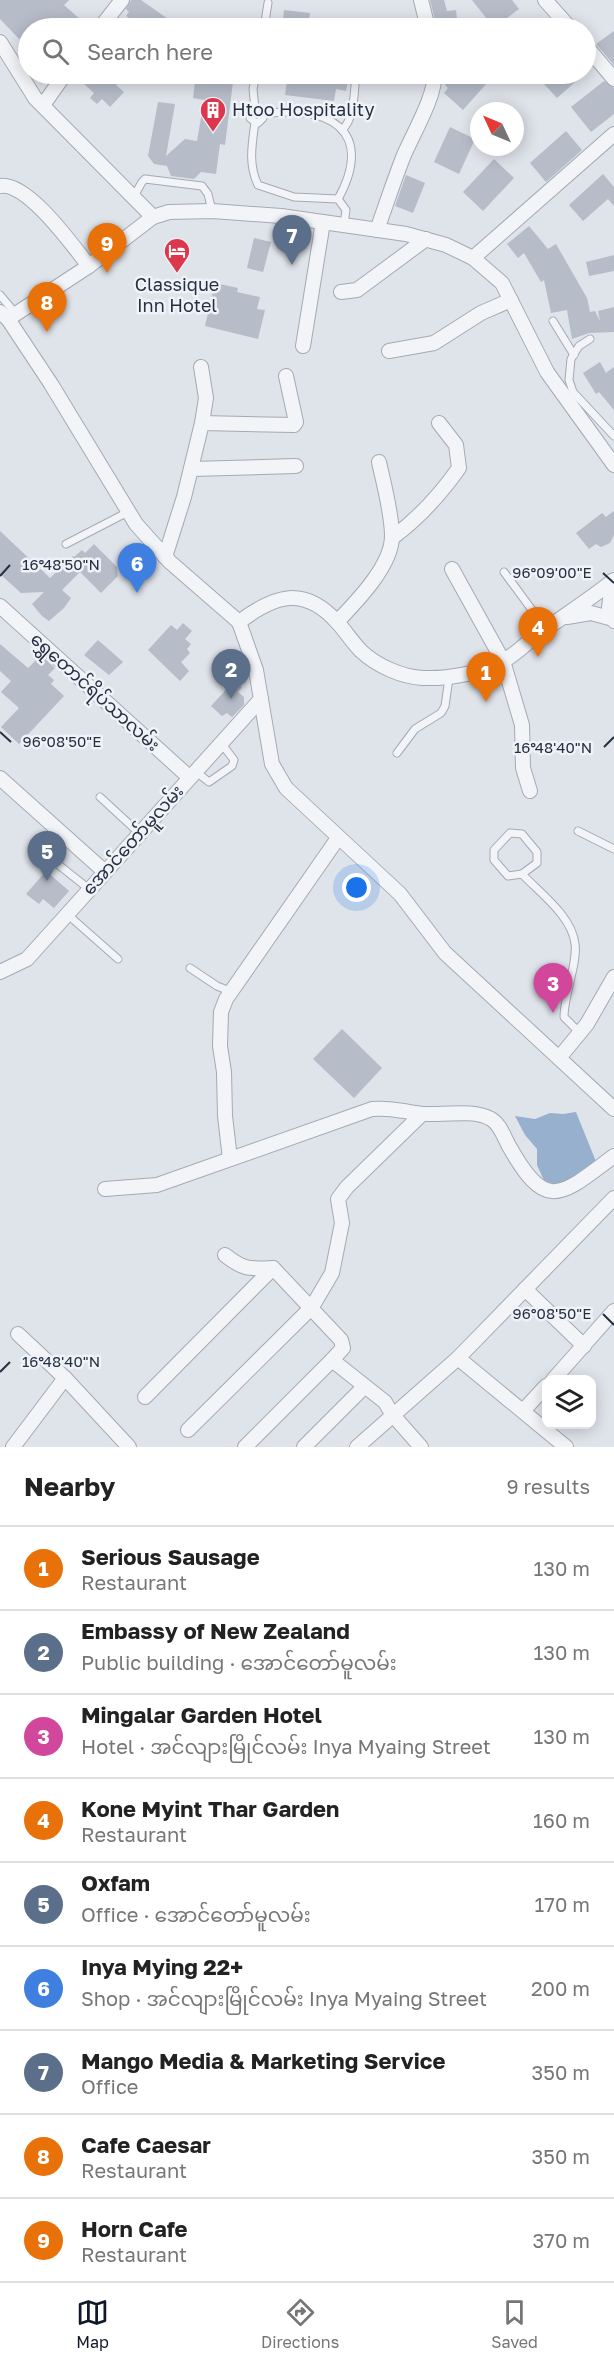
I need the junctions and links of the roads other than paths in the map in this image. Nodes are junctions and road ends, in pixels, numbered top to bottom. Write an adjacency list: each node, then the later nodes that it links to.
1 (122, 0): 5 (street)
2 (421, 0): 7 (street)
3 (545, 0): 8 (street)
4 (268, 3): 6 (lane)
5 (108, 18)
6 (266, 18)
7 (426, 18)
8 (561, 18)
9 (0, 42): 11 (street)
10 (596, 59): 12 (street)
11 (18, 71)
12 (614, 79)
13 (26, 84): 18 (street)
14 (58, 84): 18 (street)
15 (254, 84): 19 (lane)
16 (355, 84): 22 (lane)
17 (433, 84): 31 (street)
18 (42, 105): 25 (street)
19 (255, 109): 20 (lane); 21 (lane)
20 (263, 114): 21 (lane); 22 (lane)
21 (255, 122): 26 (lane)
22 (342, 130): 26 (lane)
23 (614, 134): 33 (street)
24 (0, 186): 34 (street)
25 (134, 198): 27 (lane); 28 (street)
26 (338, 199): 30 (lane)
27 (212, 211): 28 (street); 29 (street)
28 (153, 217): 34 (street)
29 (324, 222): 30 (street); 41 (street)
30 (344, 225): 31 (street)
31 (377, 230): 32 (street)
32 (426, 239): 33 (street); 35 (street)
33 (474, 258): 37 (street)
34 (89, 266): 38 (street)
35 (341, 292)
36 (0, 295): 38 (lane)
37 (511, 300): 42 (street); 50 (street)
38 (8, 315): 53 (street)
39 (553, 321): 43 (lane)
40 (590, 339): 43 (lane)
41 (303, 346)
42 (389, 351)
43 (574, 355): 48 (lane)
44 (201, 367): 46 (street)
45 (285, 376): 46 (street)
46 (202, 423): 52 (street)
47 (440, 423): 54 (street)
48 (614, 436)
49 (380, 462): 54 (street)
50 (614, 465)
51 (296, 466): 52 (street)
52 (191, 469): 56 (street)
53 (128, 512): 55 (lane); 56 (street)
54 (392, 538): 64 (street)
55 (66, 544)
56 (165, 557): 63 (street)
57 (452, 569): 66 (street)
58 (504, 572): 65 (lane)
59 (613, 581): 61 (street); 62 (street)
60 (0, 606): 71 (street, ရွှေတောင်ရိပ်သာလမ်း)
61 (562, 618): 62 (street); 65 (street)
62 (613, 620)
63 (239, 622): 64 (street); 68 (street)
64 (337, 622): 67 (street)
65 (546, 629): 66 (street)
66 (503, 661): 67 (street); 73 (street)
67 (449, 678): 70 (lane)
68 (261, 699): 69 (street, အောင်တော်မူလမ်း); 77 (street)
69 (221, 743): 71 (street, အောင်တော်မူလမ်း); 71 (lane)
70 (397, 753)
71 (192, 774): 76 (street, အောင်တော်မူလမ်း)
72 (0, 778): 80 (street)
73 (530, 791)
74 (100, 797): 76 (lane)
75 (578, 831): 78 (lane)
76 (139, 833): 80 (street, အောင်တော်မူလမ်း)
77 (339, 838): 88 (street); 90 (street)
78 (614, 849)
79 (50, 858): 82 (lane)
80 (104, 872): 82 (street, အောင်တော်မူလမ်း)
81 (522, 874): 81 (lane); 89 (lane)
82 (89, 889): 83 (street, အောင်တော်မူလမ်း)
83 (67, 914): 84 (lane); 86 (street, အောင်တော်မူလမ်း)
84 (118, 959)
85 (190, 968): 88 (lane)
86 (0, 972)
87 (614, 977): 89 (street)
88 (232, 992): 94 (street)
89 (580, 1033): 90 (street)
90 (560, 1058): 91 (street)
91 (614, 1109)
92 (422, 1114): 93 (street); 94 (street); 100 (street)
93 (614, 1156)
94 (230, 1159): 95 (street)
95 (105, 1189)
96 (614, 1198): 99 (street)
97 (225, 1255): 98 (street)
98 (273, 1268): 100 (street); 110 (street)
99 (525, 1289): 103 (street); 104 (street)
100 (312, 1307): 105 (street); 113 (street)
101 (614, 1311): 103 (street)
102 (18, 1334): 107 (street)
103 (584, 1346): 106 (street)
104 (458, 1358): 111 (street); 112 (street)
105 (332, 1360): 108 (street); 116 (street)
106 (558, 1375)
107 (65, 1378): 114 (street); 115 (street)
108 (364, 1387): 112 (street); 117 (street)
109 (542, 1390): 111 (street)
110 (145, 1397)
111 (523, 1411): 120 (street)
112 (392, 1414): 118 (street); 119 (street)
113 (188, 1430)
114 (13, 1447)
115 (129, 1447)
116 (245, 1447)
117 (304, 1447)
118 (357, 1447)
119 (421, 1447)
120 (566, 1447)

